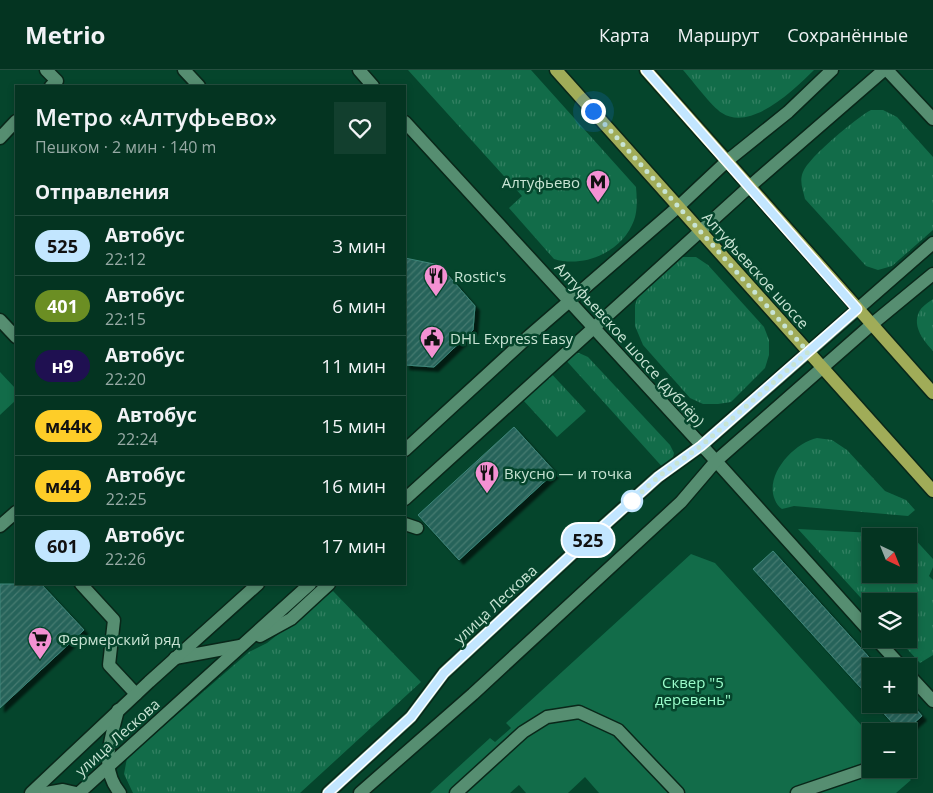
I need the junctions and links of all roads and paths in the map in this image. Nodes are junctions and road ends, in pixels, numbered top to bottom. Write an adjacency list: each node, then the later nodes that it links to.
1 (46, 70): 8 (main road)
2 (184, 70): 9 (main road)
3 (359, 70): 10 (main road)
4 (556, 70): 17 (main road, Алтуфьевское шоссе)
5 (646, 70): 15 (main road)
6 (832, 70): 15 (main road)
7 (886, 70): 11 (main road); 16 (main road)
8 (53, 85)
9 (198, 85)
10 (372, 85)
11 (933, 119)
12 (15, 123): 14 (main road)
13 (406, 123): 21 (main road, Алтуфьевское шоссе (дублёр))
14 (0, 138)
15 (727, 161): 16 (main road); 17 (main road)
16 (750, 187): 18 (main road); 22 (main road)
17 (678, 207): 18 (main road, Алтуфьевское шоссе); 21 (main road)
18 (701, 232): 25 (main road); 27 (main road, Алтуфьевское шоссе)
19 (933, 243): 22 (main road, улица Лескова)
20 (933, 274): 24 (main road)
21 (568, 301): 25 (main road, Алтуфьевское шоссе (дублёр)); 31 (main road)
22 (857, 309): 24 (main road); 27 (main road, улица Лескова)
23 (0, 320): 26 (main road)
24 (871, 325): 28 (main road); 29 (main road)
25 (593, 328): 30 (main road, Алтуфьевское шоссе (дублёр)); 34 (main road)
26 (15, 336)
27 (808, 352): 28 (main road, Алтуфьевское шоссе); 30 (main road, улица Лескова)
28 (823, 368): 32 (main road); 33 (main road, Алтуфьевское шоссе)
29 (933, 393)
30 (701, 446): 32 (main road, Алтуфьевское шоссе (дублёр)); 56 (main road, улица Лескова)
31 (406, 449)
32 (716, 461): 41 (main road, Алтуфьевское шоссе (дублёр)); 57 (main road)
33 (933, 491)
34 (406, 498)
35 (15, 513): 36 (main road)
36 (0, 526)
37 (82, 585): 47 (main road)
38 (257, 585): 44 (main road, улица Лескова)
39 (309, 585): 42 (main road, улица Лескова)
40 (329, 585): 42 (main road)
41 (862, 623)
42 (242, 646): 44 (main road); 50 (main road, улица Лескова)
43 (884, 648): 45 (main road)
44 (175, 658): 47 (main road, улица Лескова)
45 (894, 658)
46 (917, 683): 48 (main road)
47 (136, 694): 49 (main road, улица Лескова)
48 (933, 701)
49 (118, 710): 50 (main road); 52 (main road, улица Лескова)
50 (108, 767): 54 (main road, улица Лескова); 55 (main road)
51 (862, 771): 60 (main road)
52 (31, 793)
53 (46, 793): 54 (main road)
54 (78, 793)
55 (120, 793)
56 (328, 793)
57 (360, 793)
58 (456, 793): 59 (main road)
59 (678, 793)
60 (797, 793)

